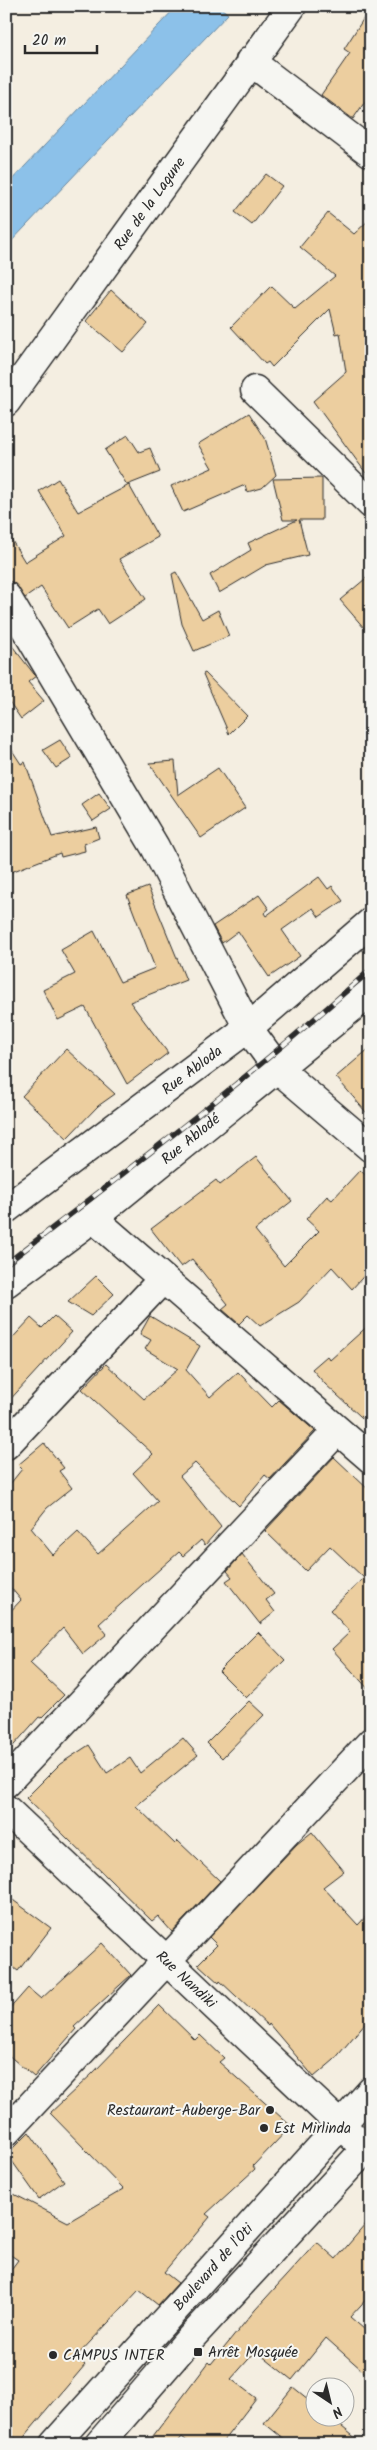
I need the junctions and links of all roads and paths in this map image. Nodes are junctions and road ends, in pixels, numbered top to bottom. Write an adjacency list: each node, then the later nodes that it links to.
1 (292, 6): 2 (street, Rue de la Lagune)
2 (250, 62): 3 (street); 5 (street, Rue de la Lagune)
3 (371, 153)
4 (255, 390): 6 (street)
5 (6, 402)
6 (371, 504)
7 (6, 596): 10 (street)
8 (371, 922): 10 (street, Rue Abloda)
9 (371, 992): 11 (street, Rue Ablodé)
10 (248, 1028): 11 (street); 13 (street, Rue Abloda)
11 (278, 1069): 12 (street); 14 (street, Rue Ablodé)
12 (371, 1148)
13 (6, 1209)
14 (93, 1218): 15 (street); 16 (street, Rue Ablodé)
15 (163, 1279): 17 (street); 18 (street)
16 (6, 1283)
17 (337, 1431): 19 (street); 21 (street)
18 (6, 1446)
19 (371, 1459)
20 (371, 1742): 23 (street)
21 (6, 1783)
22 (6, 1809): 23 (street, Rue Nandiki)
23 (166, 1961): 25 (street, Rue Nandiki); 26 (street)
24 (371, 2091): 25 (street, Boulevard de l'Oti)
25 (340, 2125): 27 (street, Rue Nandiki); 28 (street, Boulevard de l'Oti)
26 (6, 2132)
27 (368, 2146): 29 (street)
28 (54, 2444)
29 (99, 2444)

